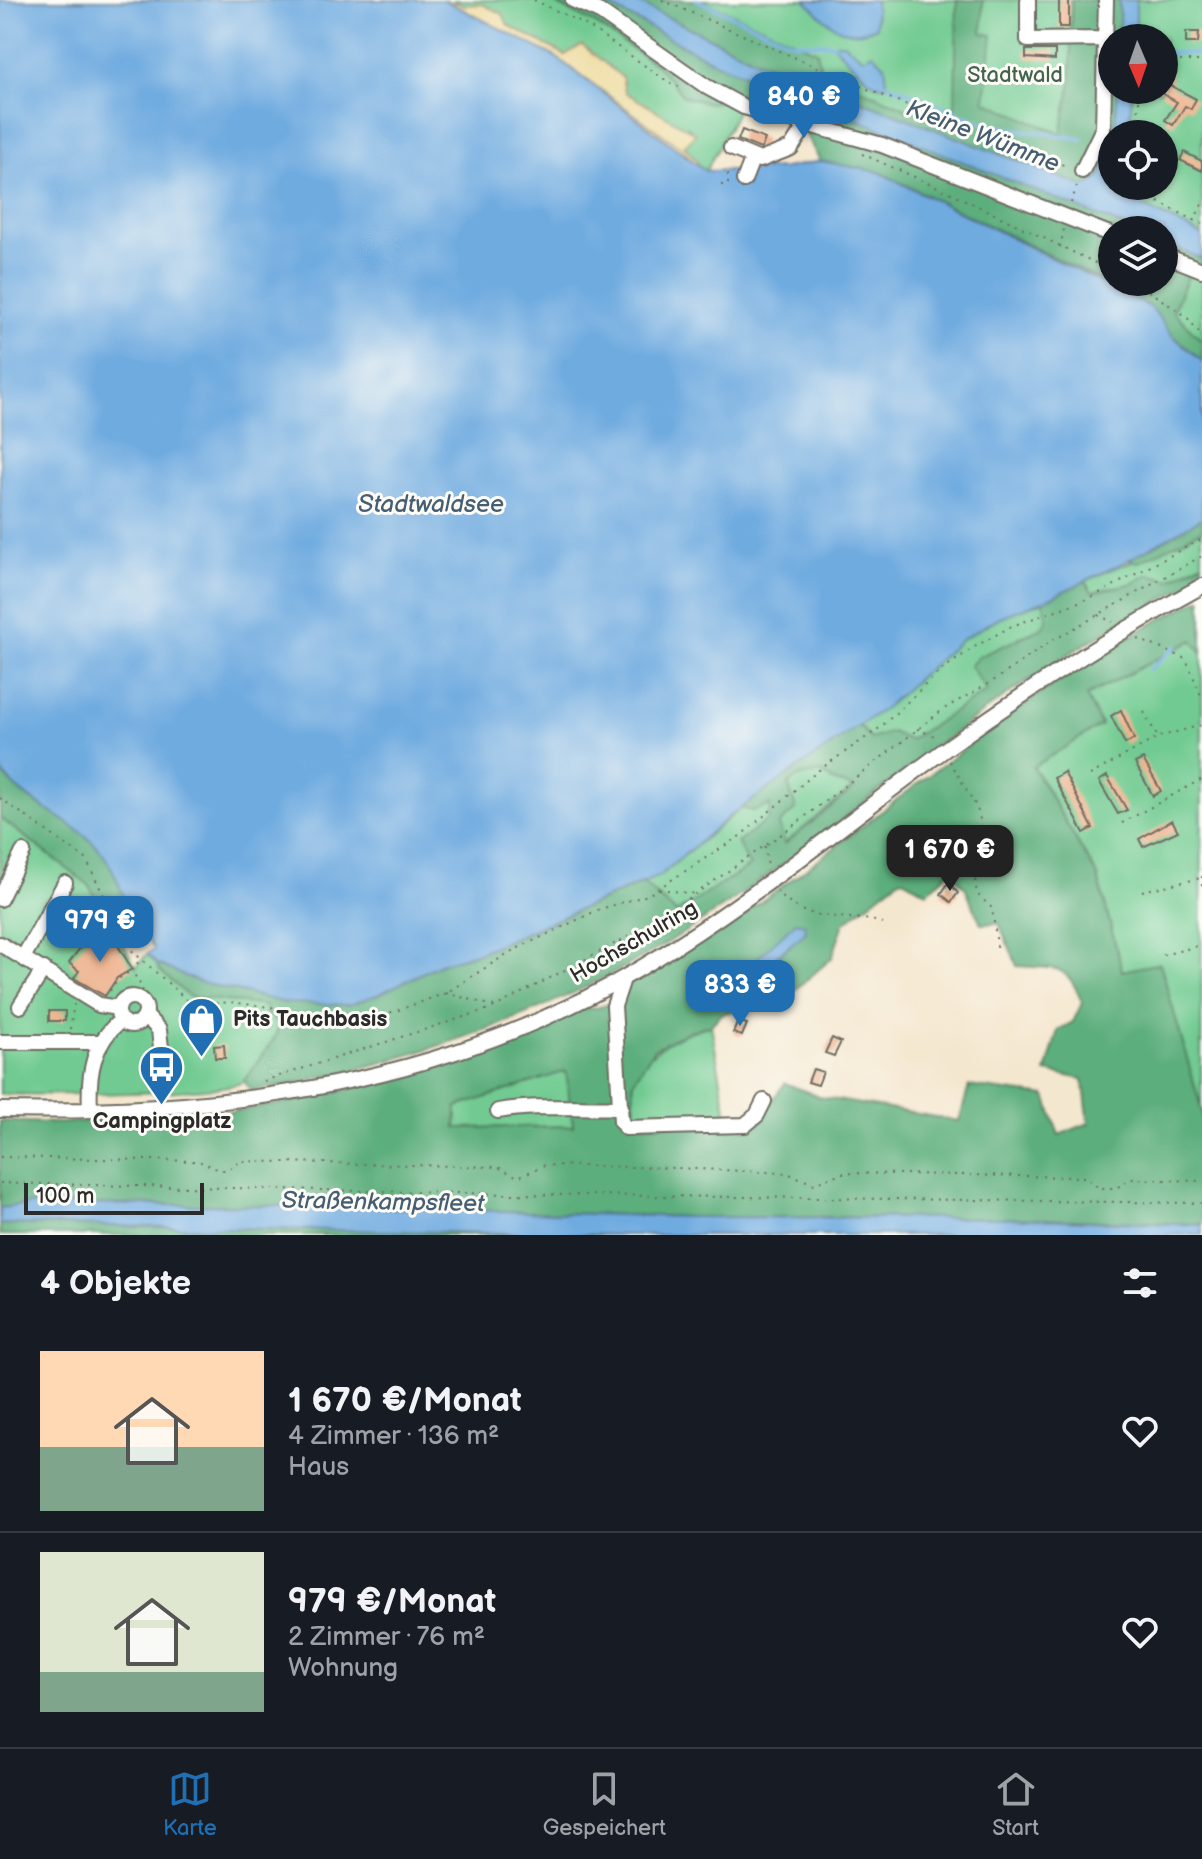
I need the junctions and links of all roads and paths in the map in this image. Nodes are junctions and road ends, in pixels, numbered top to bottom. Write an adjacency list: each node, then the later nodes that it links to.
1 (534, 0): 6 (path)
2 (573, 0): 11 (street)
3 (662, 0): 18 (path)
4 (1028, 0): 8 (street)
5 (1106, 0): 7 (street)
6 (539, 1): 11 (path)
7 (1106, 24)
8 (1098, 39)
9 (1178, 61): 10 (path)
10 (1202, 61)
11 (707, 87): 13 (street)
12 (1104, 104): 18 (street)
13 (808, 122): 16 (street); 23 (street)
14 (731, 148): 16 (street)
15 (849, 149): 27 (path)
16 (753, 157): 19 (street)
17 (728, 170): 20 (path)
18 (1080, 176): 23 (path)
19 (744, 180)
20 (721, 185)
21 (1155, 200): 24 (path)
22 (1202, 204): 24 (path)
23 (1068, 212): 26 (street); 27 (path)
24 (1194, 221): 25 (path)
25 (1202, 224)
26 (1098, 228)
27 (1060, 247): 29 (path)
28 (1178, 261): 30 (street)
29 (1098, 265)
30 (1202, 270)
31 (1156, 296): 32 (path)
32 (1202, 336)
33 (1202, 539): 53 (path)
34 (1202, 556): 40 (path)
35 (1202, 586): 42 (street, Hochschulring)
36 (1168, 653): 37 (path)
37 (1202, 698)
38 (1144, 712): 41 (path)
39 (1202, 725): 41 (path)
40 (916, 729): 42 (path); 48 (path)
41 (1158, 737): 43 (path)
42 (947, 748): 51 (street, Hochschulring); 62 (path)
43 (1090, 775)
44 (1202, 779): 46 (path)
45 (0, 798): 65 (path)
46 (1122, 823)
47 (1202, 836): 50 (path)
48 (765, 846): 51 (path); 56 (path)
49 (23, 852): 57 (street)
50 (1201, 878): 54 (path); 55 (path)
51 (771, 882): 58 (path); 68 (street, Hochschulring)
52 (65, 883): 64 (street)
53 (658, 889): 56 (path); 70 (path)
54 (1202, 889)
55 (1142, 891)
56 (697, 894): 59 (path)
57 (0, 899)
58 (886, 924)
59 (621, 940): 68 (path); 75 (path)
60 (1202, 944): 63 (path)
61 (0, 945): 64 (street)
62 (998, 952)
63 (1163, 955)
64 (24, 956): 66 (street)
65 (140, 961): 67 (path); 70 (path)
66 (44, 969): 69 (street); 73 (street)
67 (132, 971): 72 (path); 76 (path)
68 (623, 979): 71 (street, Hochschulring); 74 (street)
69 (78, 992): 76 (street); 79 (path)
70 (446, 993): 75 (path)
71 (588, 995): 74 (street); 86 (street, Hochschulring)
72 (138, 998): 76 (street); 77 (street)
73 (20, 1006)
74 (614, 1006): 84 (street)
75 (495, 1007): 82 (path)
76 (114, 1011): 77 (street); 80 (street)
77 (145, 1015): 81 (street)
78 (0, 1042): 79 (street)
79 (70, 1042): 80 (street)
80 (100, 1042): 86 (street)
81 (161, 1048)
82 (256, 1084)
83 (764, 1101): 84 (street)
84 (621, 1107): 87 (street)
85 (0, 1110): 86 (street, Hochschulring)
86 (90, 1110)
87 (498, 1111)
88 (0, 1157): 89 (path)
89 (1202, 1181)
90 (0, 1183): 91 (path)
91 (1202, 1203)

